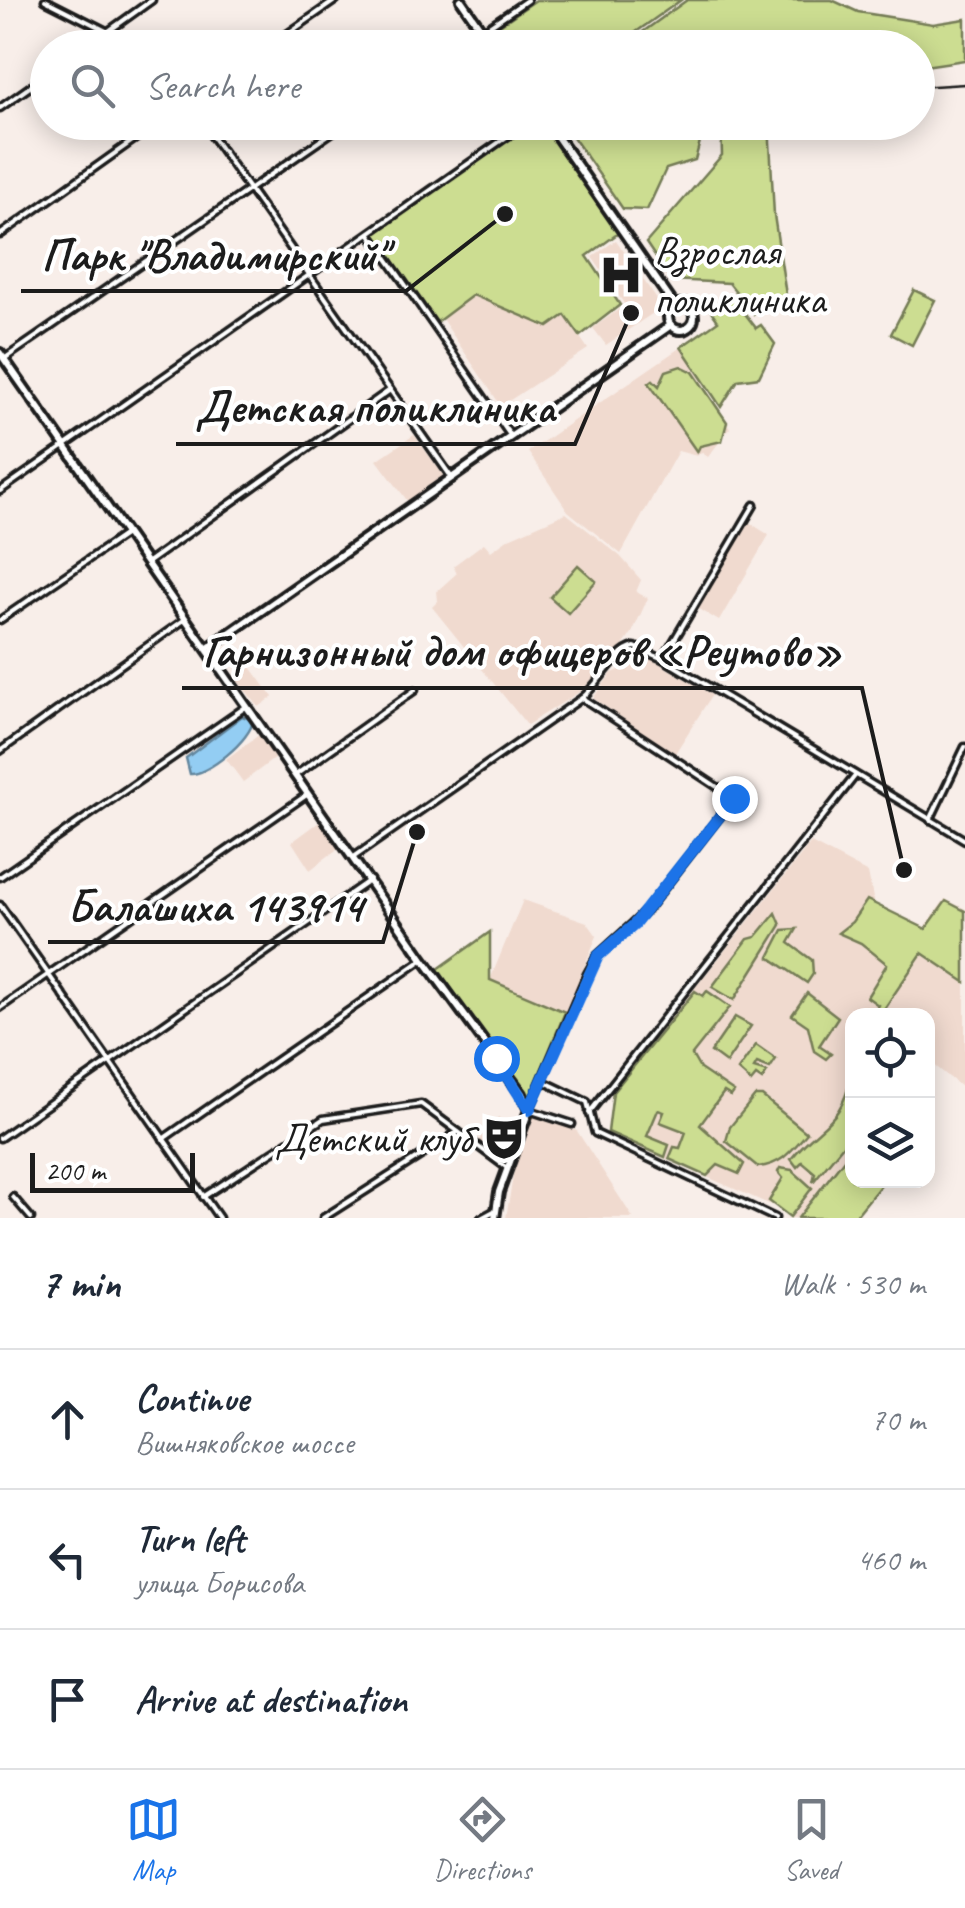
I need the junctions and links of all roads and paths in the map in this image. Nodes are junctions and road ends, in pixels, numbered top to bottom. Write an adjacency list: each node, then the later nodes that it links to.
1 (46, 0): 6 (street)
2 (152, 0): 7 (street)
3 (336, 0): 8 (street)
4 (461, 0): 9 (street)
5 (527, 0): 9 (street)
6 (105, 30)
7 (108, 30)
8 (293, 30)
9 (482, 30)
10 (30, 87): 11 (street)
11 (0, 108)
12 (135, 140): 19 (street)
13 (214, 140): 17 (street)
14 (322, 140): 17 (street)
15 (503, 140): 18 (street)
16 (559, 140): 21 (street)
17 (249, 190): 20 (street); 23 (street)
18 (370, 234): 20 (street); 25 (street)
19 (0, 235)
20 (310, 276): 24 (street); 26 (street)
21 (674, 305): 22 (street); 22 (street)
22 (670, 325): 25 (street)
23 (2, 356): 26 (street)
24 (390, 390): 27 (street); 31 (street)
25 (512, 437): 27 (street)
26 (66, 445): 28 (street); 30 (street)
27 (452, 478): 34 (street)
28 (0, 492)
29 (754, 505): 35 (street)
30 (127, 532): 31 (street); 33 (street)
31 (148, 562): 32 (street)
32 (188, 618): 34 (street); 40 (street)
33 (0, 620)
34 (208, 648): 38 (street)
35 (663, 658): 37 (street); 42 (street)
36 (415, 690): 41 (street)
37 (582, 698): 46 (street); 54 (street)
38 (249, 705): 41 (street); 47 (street)
39 (965, 747): 44 (street)
40 (0, 750)
41 (296, 774): 43 (street)
42 (855, 776): 44 (street); 56 (street)
43 (309, 793): 46 (street); 51 (street)
44 (930, 820): 45 (street)
45 (965, 840)
46 (354, 857): 48 (street)
47 (0, 877)
48 (370, 880): 50 (street); 53 (street)
49 (0, 905): 51 (street)
50 (423, 959): 55 (street); 60 (street)
51 (49, 974): 52 (street); 53 (street)
52 (0, 1008)
53 (109, 1062): 59 (street); 60 (street)
54 (542, 1081): 55 (street); 56 (street)
55 (529, 1110): 57 (street); 61 (street)
56 (588, 1113): 69 (street)
57 (572, 1124)
58 (458, 1132): 61 (street); 63 (street); 67 (street)
59 (0, 1138)
60 (163, 1139): 63 (street)
61 (507, 1168): 64 (street)
62 (13, 1196): 65 (street)
63 (204, 1197): 66 (street)
64 (495, 1214): 68 (street)
65 (31, 1218)
66 (219, 1218)
67 (323, 1218)
68 (480, 1218)
69 (775, 1218)

